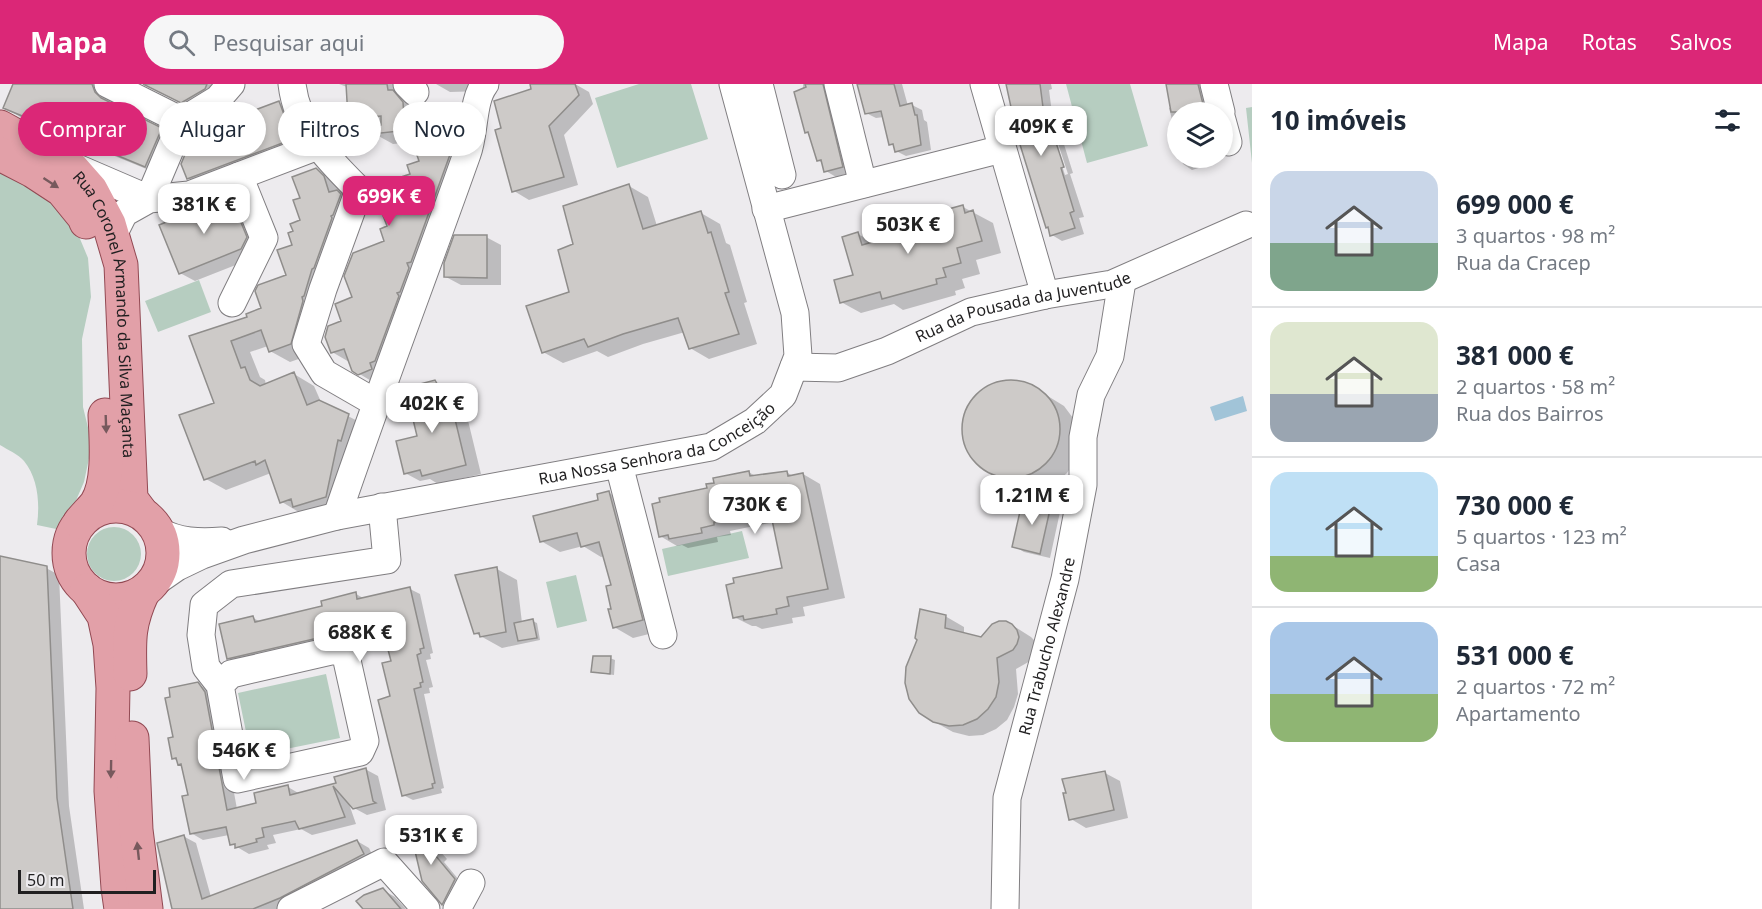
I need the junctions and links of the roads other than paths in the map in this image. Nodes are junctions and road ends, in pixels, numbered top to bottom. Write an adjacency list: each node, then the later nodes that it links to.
1 (108, 84): 13 (street)
2 (231, 84): 10 (street)
3 (292, 84): 11 (street)
4 (484, 84): 32 (street)
5 (733, 84): 9 (street, Rua Nossa Senhora da Conceição)
6 (838, 84): 23 (street)
7 (984, 84): 15 (street)
8 (1214, 84): 12 (street)
9 (754, 100): 21 (street); 25 (street, Rua Nossa Senhora da Conceição)
10 (213, 102)
11 (297, 102)
12 (1218, 102)
13 (159, 110)
14 (0, 127): 20 (main road, Rua Coronel Armando da Silva Maçanta)
15 (1002, 149): 23 (street); 29 (street)
16 (0, 154): 37 (main road, Rua Coronel Armando da Silva Maçanta, one-way to 37)
17 (167, 156): 24 (street)
18 (292, 156): 22 (street)
19 (325, 156): 32 (street)
20 (69, 165): 24 (street); 27 (main road, Rua Coronel Armando da Silva Maçanta)
21 (782, 175)
22 (239, 176): 24 (street); 30 (street)
23 (863, 184): 25 (street)
24 (149, 199): 27 (street)
25 (766, 210): 31 (street, Rua Nossa Senhora da Conceição)
26 (1246, 225): 28 (street, Rua da Pousada da Juventude)
27 (112, 237): 36 (main road, Rua Coronel Armando da Silva Maçanta)
28 (1122, 281): 29 (street, Rua da Pousada da Juventude); 49 (street, Rua Trabucho Alexandre)
29 (1045, 295): 31 (street, Rua da Pousada da Juventude)
30 (232, 303)
31 (794, 367): 33 (street, Rua Nossa Senhora da Conceição)
32 (376, 403): 35 (street)
33 (619, 465): 34 (street, Rua Nossa Senhora da Conceição); 41 (street)
34 (382, 507): 35 (street, Rua Nossa Senhora da Conceição); 42 (street)
35 (337, 516): 38 (street, Rua Nossa Senhora da Conceição)
36 (149, 521): 37 (main road); 38 (street); 39 (main road, Rua Coronel Armando da Silva Maçanta)
37 (80, 522): 40 (main road, Rua Coronel Armando da Silva Maçanta)
38 (244, 540): 39 (street)
39 (147, 588): 40 (main road); 46 (main road, Rua Coronel Armando da Silva Maçanta, one-way to 39)
40 (87, 590): 45 (main road, Rua Coronel Armando da Silva Maçanta, one-way to 45)
41 (663, 635)
42 (220, 685): 42 (street)
43 (471, 883): 48 (street)
44 (299, 907): 47 (street)
45 (121, 909)
46 (146, 909)
47 (426, 909)
48 (457, 909)
49 (1005, 909)

